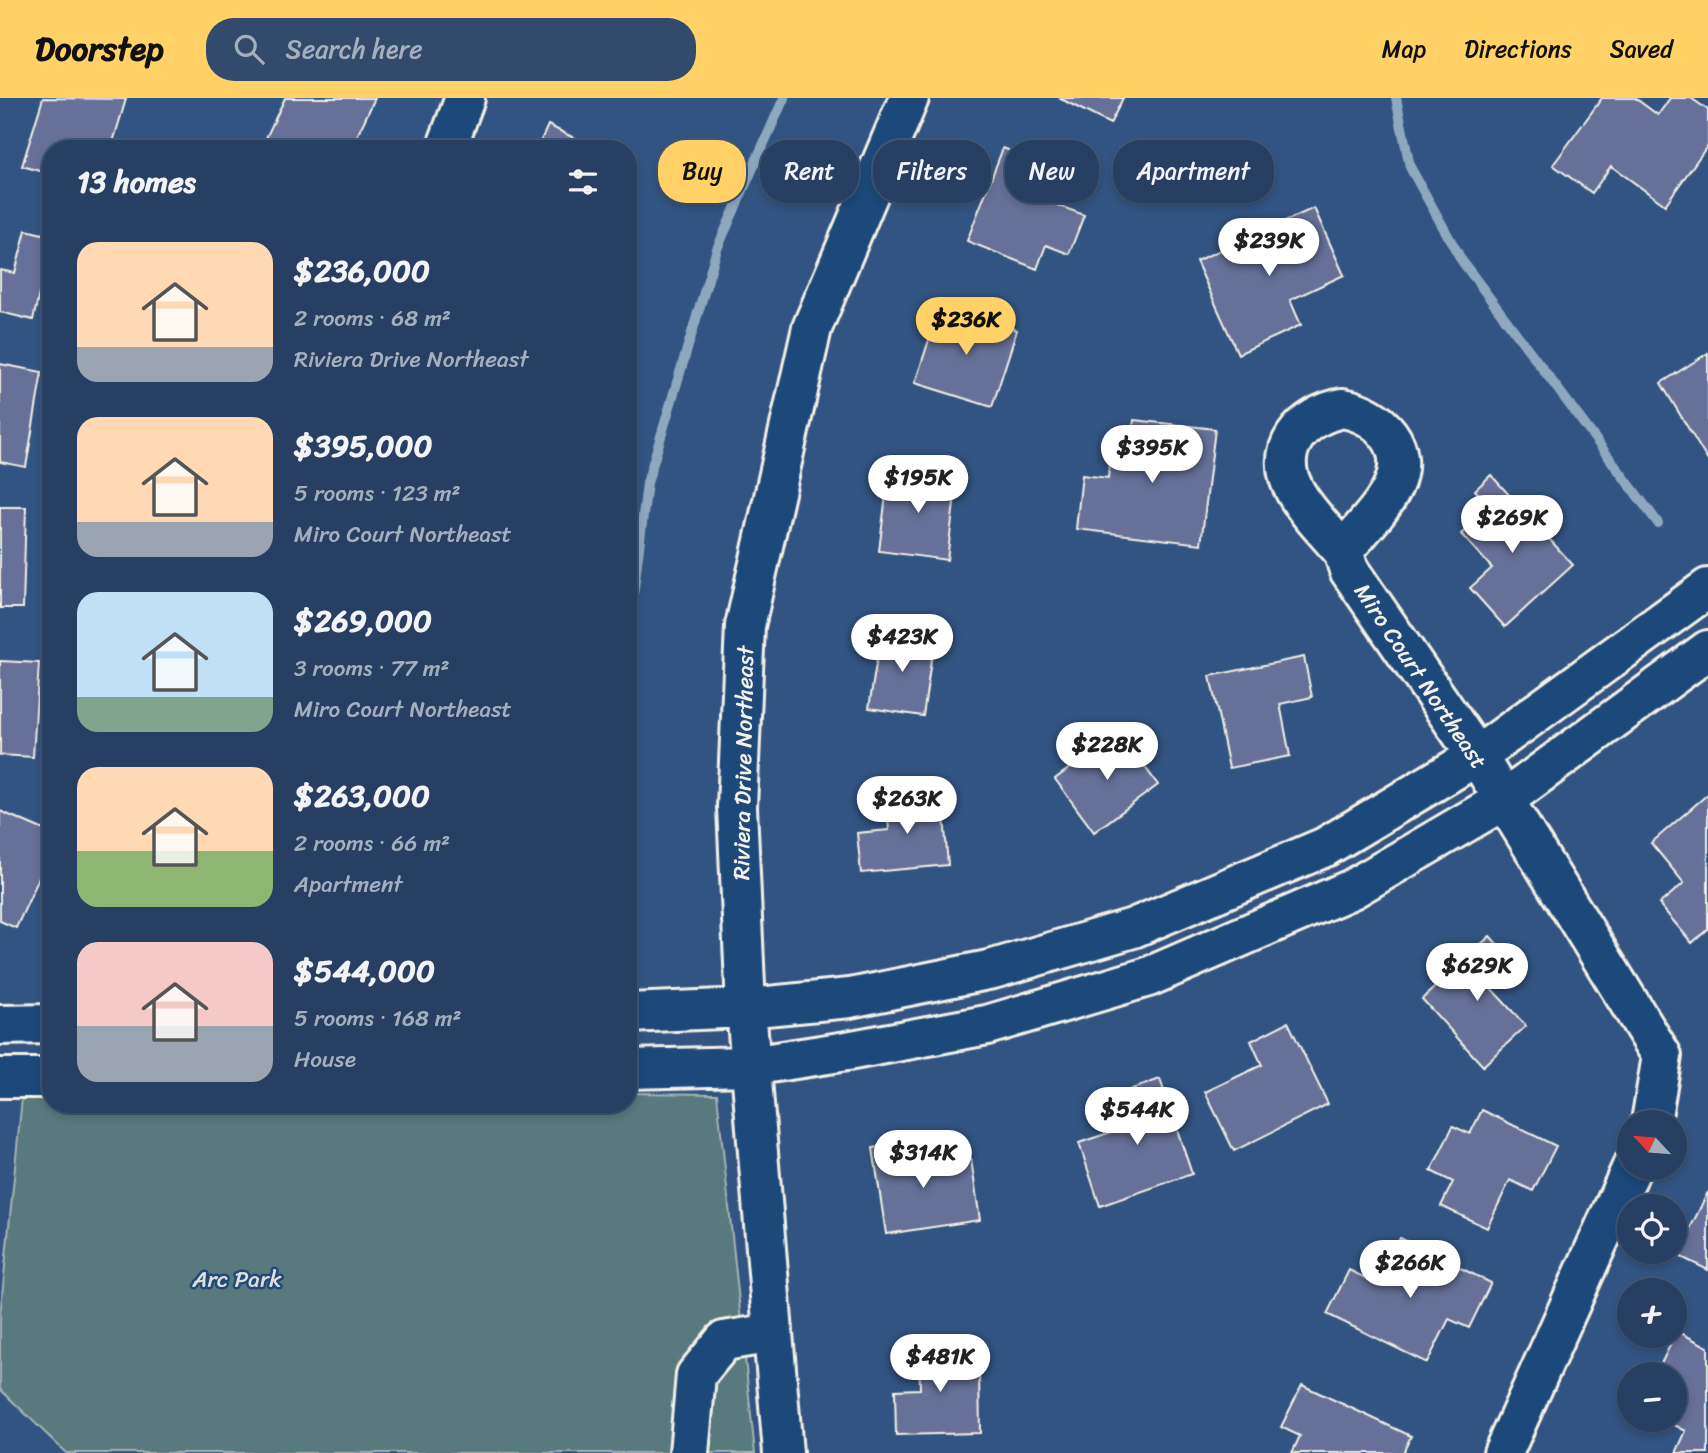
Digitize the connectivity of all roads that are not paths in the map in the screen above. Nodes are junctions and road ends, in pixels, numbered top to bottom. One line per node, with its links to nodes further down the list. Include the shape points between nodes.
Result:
1 (465, 98): 3 (street)
2 (909, 98): 9 (street, Riviera Drive Northeast, via 812,328 745,626 737,807)
3 (449, 140)
4 (1343, 551): 7 (street, Miro Court Northeast, via 1349,570)
5 (1708, 588): 7 (street)
6 (1708, 650): 8 (street)
7 (1477, 756): 8 (street, Miro Court Northeast); 9 (street, via 1325,847 1133,928 993,969 902,988)
8 (1504, 800): 13 (street, via 1353,889 1148,977 987,1025); 17 (street, Miro Court Northeast, via 1662,1056)
9 (746, 1008): 10 (street); 13 (street, Riviera Drive Northeast)
10 (637, 1013)
11 (42, 1024): 12 (street)
12 (0, 1025)
13 (750, 1066): 14 (street); 19 (street, Riviera Drive Northeast)
14 (637, 1069)
15 (0, 1078): 16 (street)
16 (42, 1078)
17 (1653, 1110)
18 (1626, 1180): 20 (street)
19 (773, 1332): 21 (street, via 724,1341 696,1376); 22 (street, Riviera Drive Northeast)
20 (1509, 1451)
21 (689, 1453)
22 (783, 1453)

